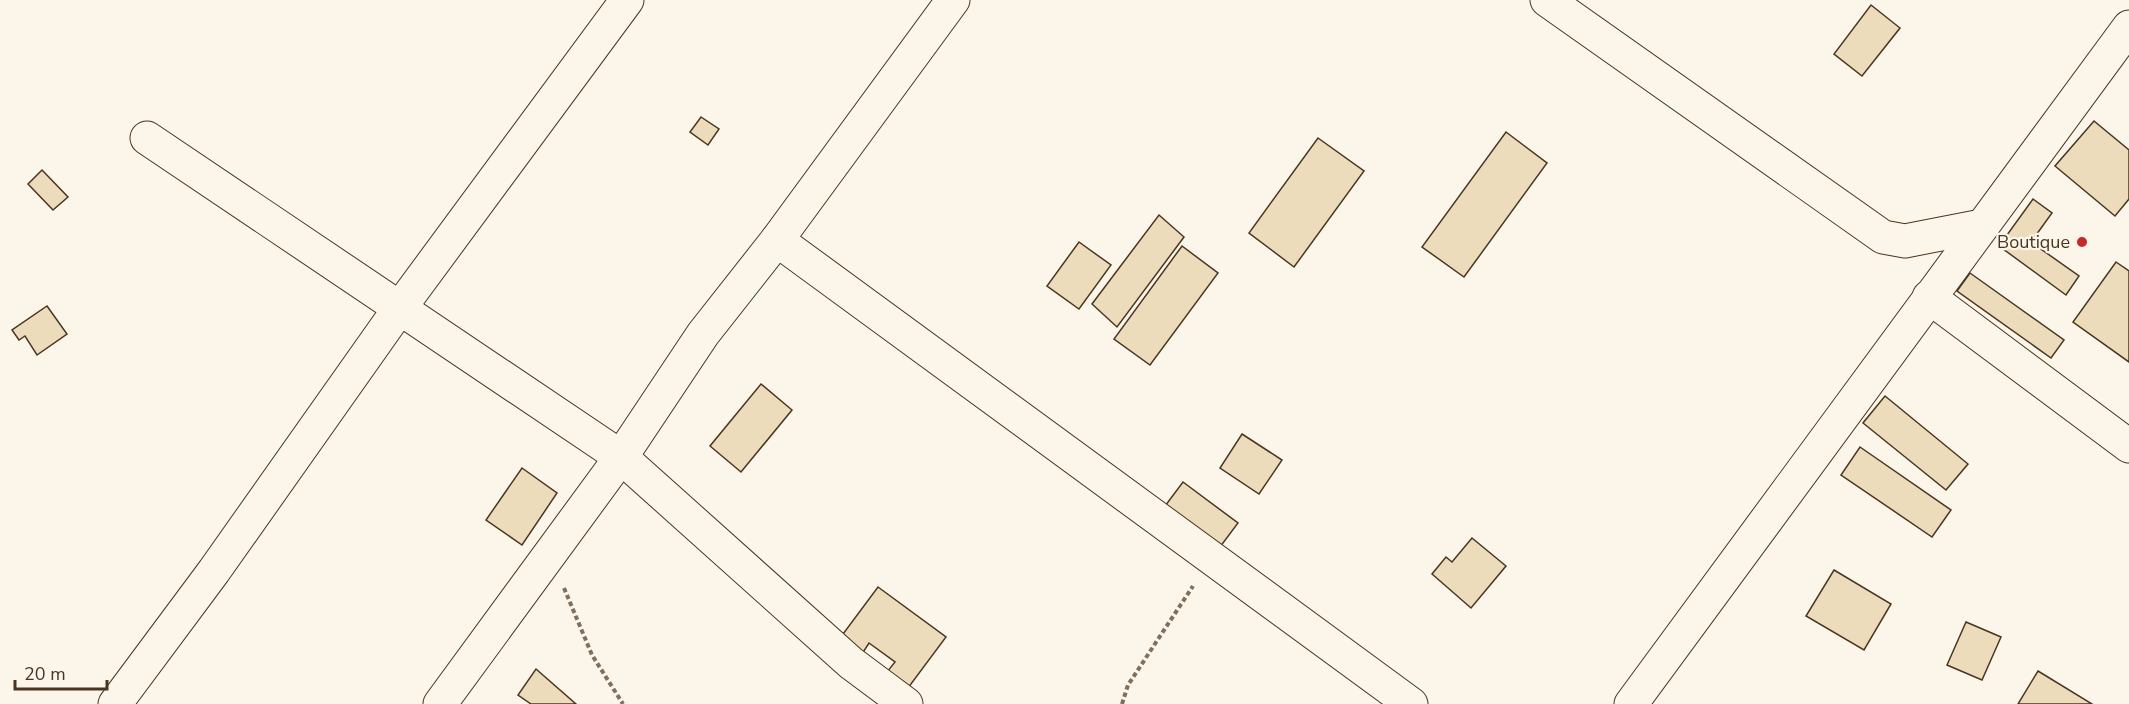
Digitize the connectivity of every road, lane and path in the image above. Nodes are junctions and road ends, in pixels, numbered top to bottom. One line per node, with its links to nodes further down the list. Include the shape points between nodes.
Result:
1 (627, 0): 9 (street)
2 (953, 0): 7 (street)
3 (1547, 0): 6 (street, via 1883,237 1905,241)
4 (2123, 48): 6 (street)
5 (147, 138): 9 (street)
6 (1982, 226): 8 (street)
7 (777, 240): 11 (street, via 703,334); 19 (street)
8 (1929, 297): 10 (street); 20 (street)
9 (399, 309): 11 (street); 14 (street)
10 (2129, 446)
11 (621, 457): 12 (street); 17 (street, via 851,663)
12 (550, 555): 15 (street); 16 (path, via 592,655)
13 (1189, 577): 18 (path, via 1194,588 1128,685)
14 (115, 704)
15 (440, 704)
16 (623, 704)
17 (906, 704)
18 (1122, 704)
19 (1411, 704)
20 (1631, 704)

